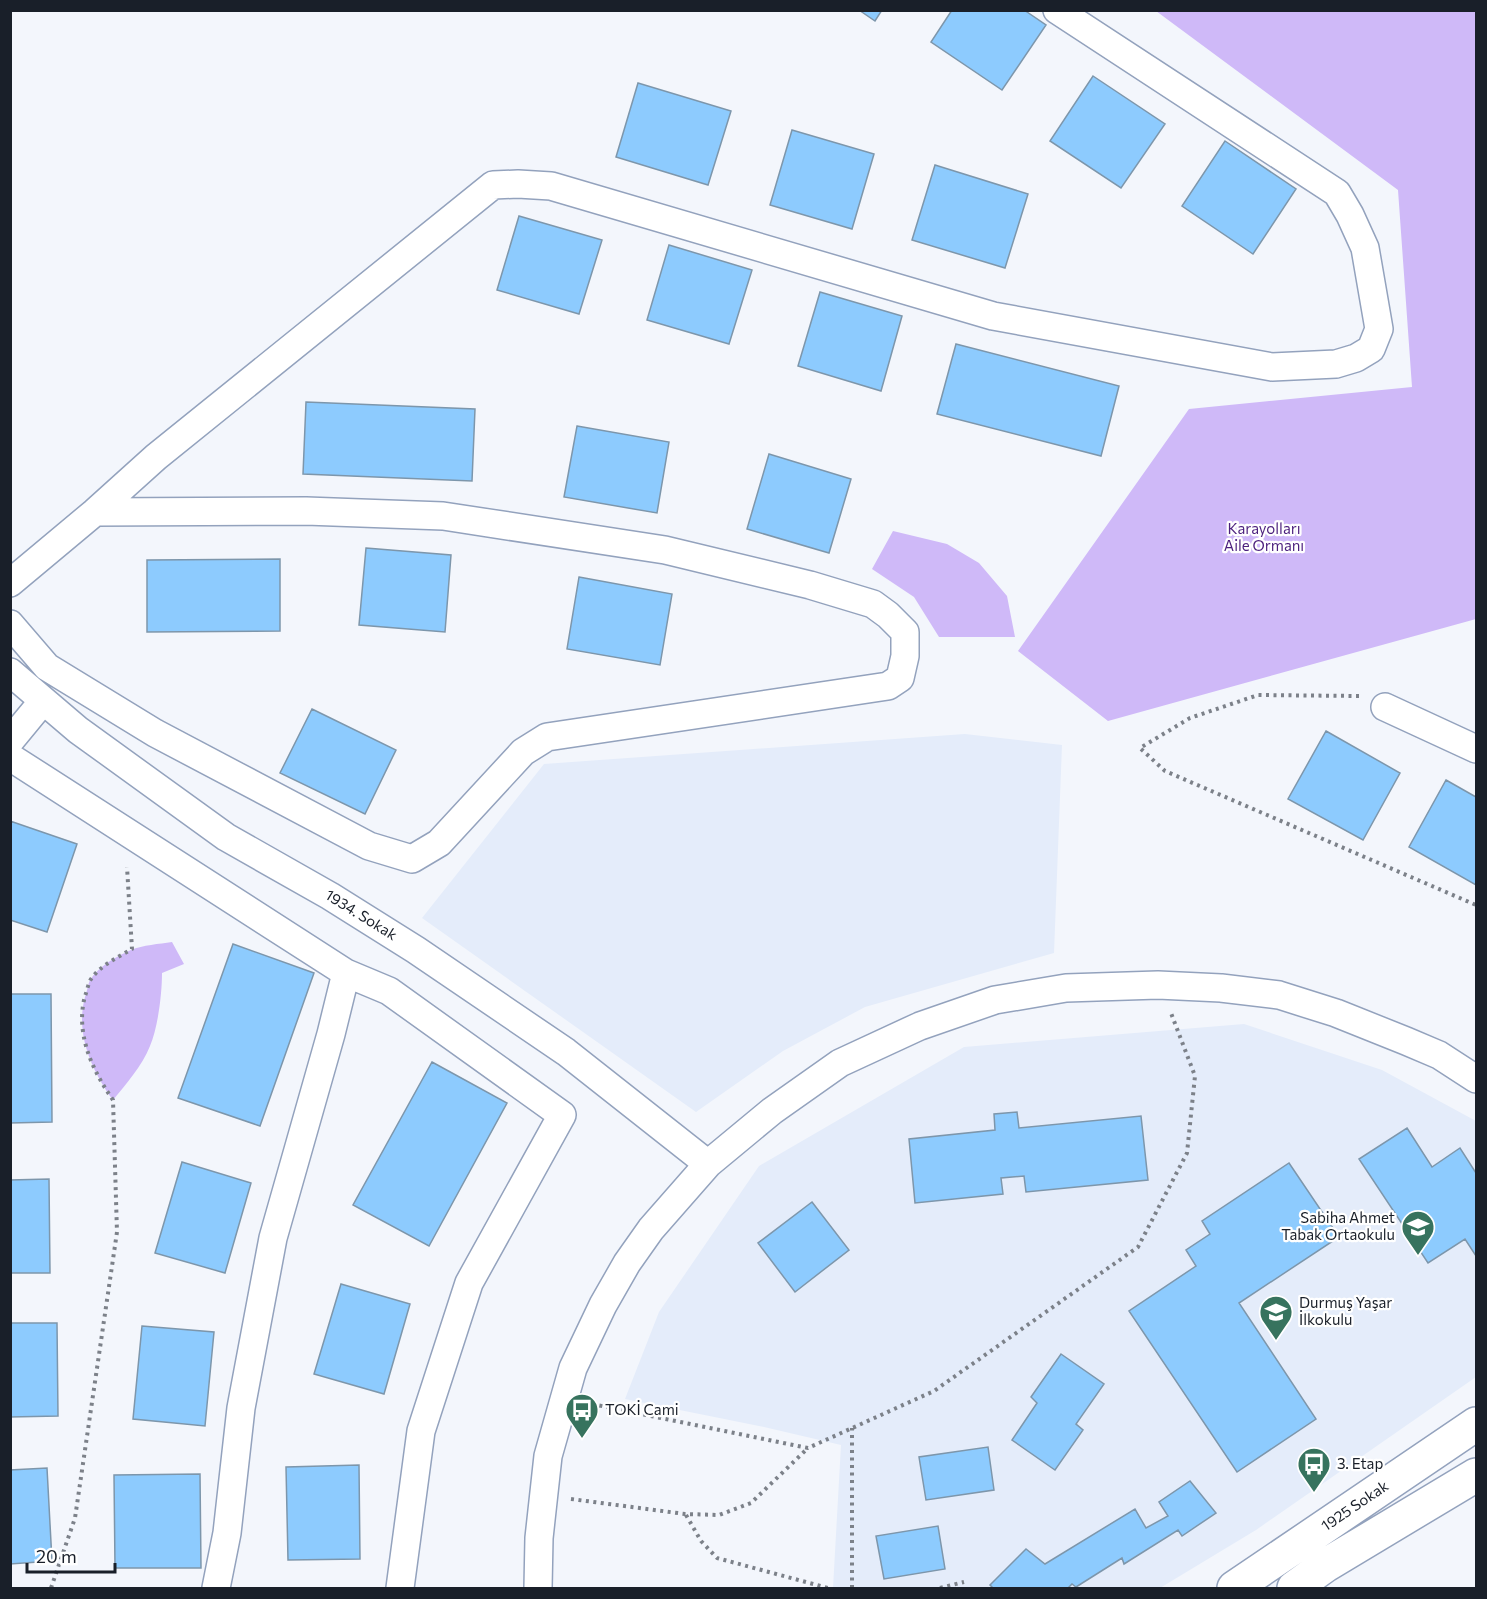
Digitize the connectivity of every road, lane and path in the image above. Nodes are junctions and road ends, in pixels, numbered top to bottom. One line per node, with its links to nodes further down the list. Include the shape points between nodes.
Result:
1 (1058, 10): 2 (street, via 1337,193 1365,248 1379,329 1371,349 1336,364 1272,367 1005,318 551,186 493,185 156,457)
2 (95, 512): 3 (street); 4 (street, via 306,511 443,516 665,549 873,604 905,632 903,668 900,678 888,686 547,737 524,752 440,843 412,859 369,846 155,733 47,667)
3 (10, 584)
4 (10, 624)
5 (10, 672): 6 (street, 1934. Sokak)
6 (43, 701): 8 (street); 16 (street, 1934. Sokak, via 226,837 416,950 566,1052)
7 (1385, 706): 9 (street); 12 (path, via 1362,696 1258,695 1190,718 1140,748 1165,771)
8 (10, 741)
9 (1476, 749)
10 (10, 757): 11 (street)
11 (124, 830): 13 (street); 25 (path, via 132,949 104,965 90,980 81,1023 88,1055 113,1100 117,1232 75,1518)
12 (1476, 905)
13 (346, 973): 26 (street, via 273,1238 241,1408 227,1533); 27 (street, via 389,992 562,1115 469,1283 421,1431)
14 (1175, 1022): 19 (path, via 1195,1076 1187,1153 1138,1247 934,1391)
15 (1476, 1079): 16 (street, via 1439,1055 1280,995 1158,985 1066,988 995,1000 920,1026 840,1063)
16 (708, 1164): 17 (street, via 627,1263 573,1368)
17 (564, 1399): 20 (path); 22 (street, via 548,1456)
18 (1476, 1424): 32 (main road, 1925 Sokak)
19 (852, 1428): 20 (path); 30 (path)
20 (808, 1448): 23 (path, via 752,1503 719,1515)
21 (1476, 1475): 33 (main road)
22 (544, 1495): 23 (path); 28 (street, via 538,1538)
23 (685, 1514): 29 (path, via 717,1558)
24 (964, 1582): 31 (path)
25 (51, 1588)
26 (216, 1588)
27 (400, 1588)
28 (538, 1588)
29 (828, 1588)
30 (852, 1588)
31 (940, 1588)
32 (1234, 1588)
33 (1294, 1588)

